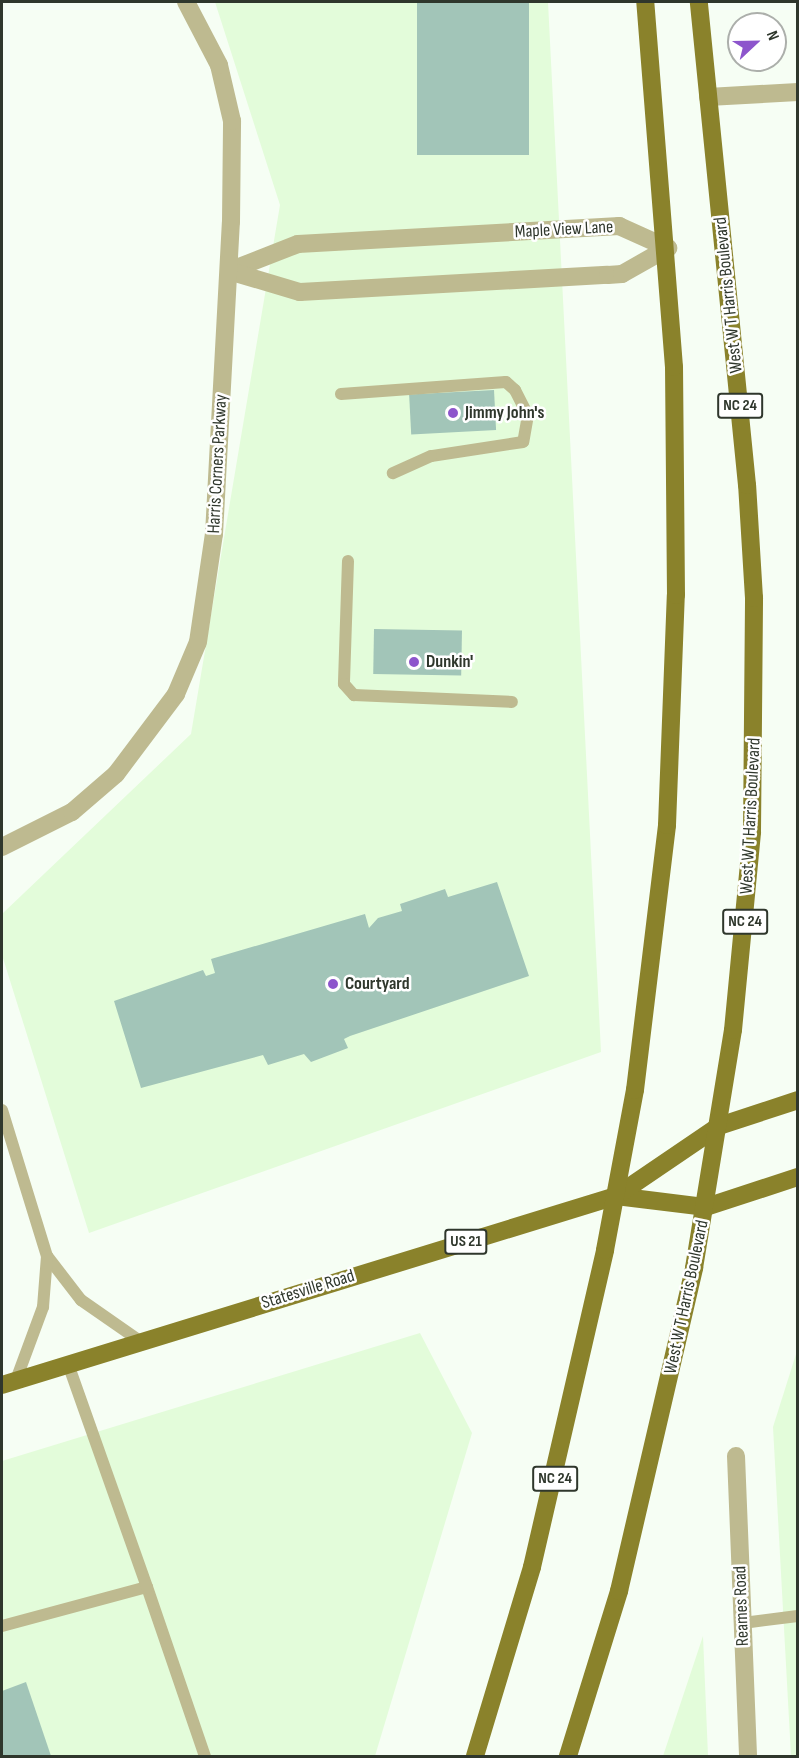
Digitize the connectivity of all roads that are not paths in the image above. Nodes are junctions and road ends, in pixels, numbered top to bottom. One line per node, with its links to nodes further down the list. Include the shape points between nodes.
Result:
1 (186, 2): 7 (street, Harris Corners Parkway, via 219,65 231,121)
2 (645, 2): 6 (main road, NC 24)
3 (699, 2): 5 (main road, West W T Harris Boulevard / NC 24)
4 (798, 92): 5 (street)
5 (708, 97): 15 (main road, West W T Harris Boulevard / NC 24, via 747,485 755,716 743,942)
6 (668, 248): 7 (street, via 622,274 300,292); 7 (street, Maple View Lane, via 619,226 298,244); 17 (main road, NC 24, via 677,484 670,757 652,964)
7 (229, 272): 12 (street, Harris Corners Parkway, via 214,534 198,642 176,694 116,774 72,812)
8 (341, 394): 9 (lane, via 506,382 515,390 528,415 523,442 431,456)
9 (393, 473)
10 (348, 561): 11 (lane, via 344,684 354,695)
11 (512, 702)
12 (2, 847)
13 (798, 1100): 15 (main road, Statesville Road / US 21)
14 (2, 1110): 19 (lane)
15 (719, 1126): 17 (main road, Statesville Road / US 21); 18 (main road, West W T Harris Boulevard / NC 24)
16 (798, 1177): 18 (main road, Statesville Road / US 21)
17 (616, 1196): 18 (main road, Statesville Road / US 21); 20 (main road, Statesville Road / US 21); 28 (main road, NC 24, via 561,1455)
18 (706, 1207): 32 (main road, West W T Harris Boulevard / NC 24, via 643,1499)
19 (47, 1256): 20 (lane, via 81,1300); 22 (lane, via 43,1307)
20 (140, 1341): 21 (main road, Statesville Road / US 21)
21 (68, 1364): 22 (main road, Statesville Road / US 21); 24 (lane)
22 (9, 1382)
23 (736, 1456): 26 (street, Reames Road)
24 (147, 1587): 27 (lane); 29 (lane)
25 (798, 1616): 26 (lane)
26 (743, 1623): 33 (street, Reames Road)
27 (2, 1626)
28 (502, 1675): 30 (main road, NC 24); 31 (main road)
29 (205, 1756)
30 (475, 1756)
31 (486, 1756)
32 (568, 1756)
33 (748, 1756)

